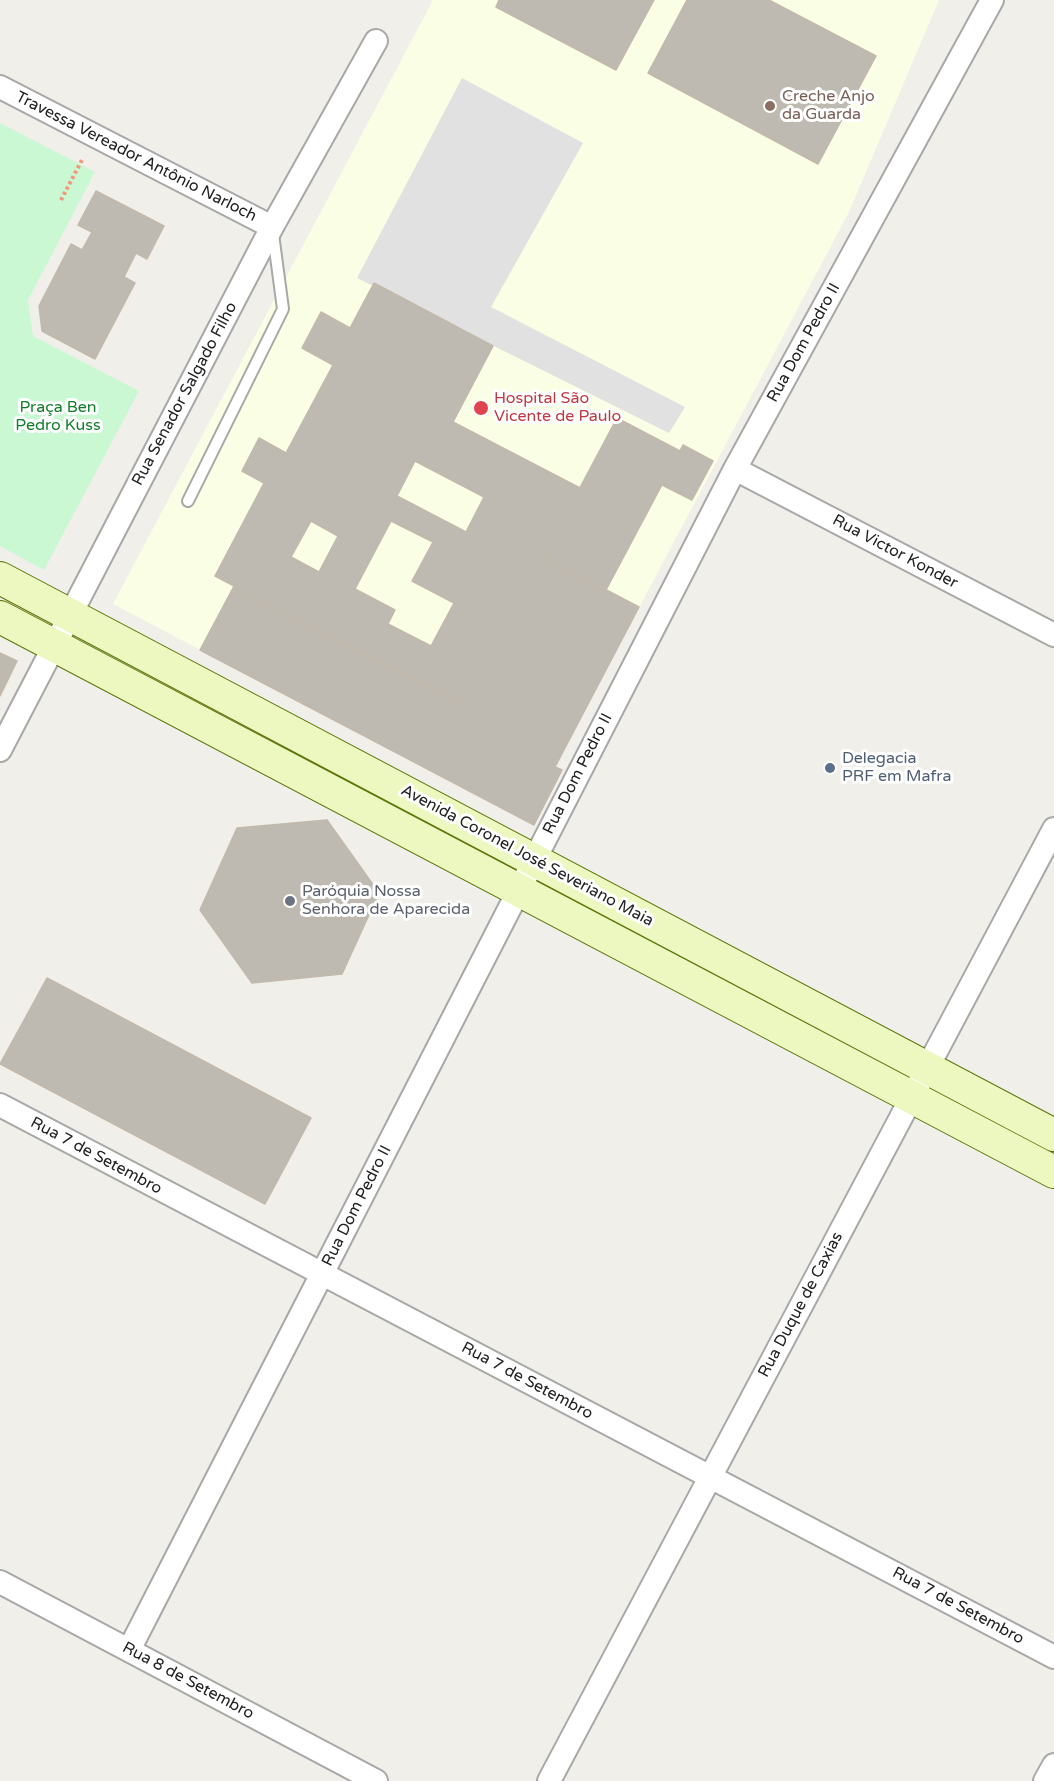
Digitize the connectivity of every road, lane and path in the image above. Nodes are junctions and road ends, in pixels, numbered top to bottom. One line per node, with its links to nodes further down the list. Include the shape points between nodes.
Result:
1 (992, 0): 7 (street, Rua Dom Pedro II)
2 (376, 41): 6 (street, Rua Senador Salgado Filho)
3 (0, 87): 6 (street, Travessa Vereador Antônio Narloch)
4 (84, 157): 5 (path)
5 (61, 200)
6 (272, 227): 8 (lane, via 284,309); 10 (street, Rua Senador Salgado Filho)
7 (735, 469): 12 (street, Rua Victor Konder); 16 (street, Rua Dom Pedro II)
8 (188, 501)
9 (0, 578): 10 (main road, Avenida Coronel José Severiano Maia)
10 (70, 615): 13 (street, Rua Senador Salgado Filho); 16 (main road, Avenida Coronel José Severiano Maia)
11 (0, 617): 13 (main road, Avenida Coronel José Severiano Maia)
12 (1054, 635)
13 (54, 645): 14 (street, Rua Senador Salgado Filho); 17 (main road, Avenida Coronel José Severiano Maia)
14 (0, 750)
15 (1054, 829): 18 (street, Rua Duque de Caxias)
16 (534, 860): 17 (street, Rua Dom Pedro II); 18 (main road, Avenida Coronel José Severiano Maia)
17 (518, 890): 19 (main road, Avenida Coronel José Severiano Maia); 23 (street, Rua Dom Pedro II)
18 (927, 1068): 19 (street, Rua Duque de Caxias); 21 (main road, Avenida Coronel José Severiano Maia)
19 (912, 1097): 22 (main road, Avenida Coronel José Severiano Maia); 24 (street, Rua Duque de Caxias)
20 (0, 1105): 23 (street, Rua 7 de Setembro)
21 (1054, 1135)
22 (1054, 1172)
23 (322, 1274): 24 (street, Rua 7 de Setembro); 26 (street, Rua Dom Pedro II)
24 (710, 1477): 27 (street, Rua 7 de Setembro); 30 (street, Rua Duque de Caxias)
25 (0, 1582): 26 (street, Rua 8 de Setembro)
26 (129, 1650): 29 (street, Rua 8 de Setembro)
27 (1054, 1657)
28 (1054, 1765): 31 (street)
29 (376, 1781)
30 (549, 1781)
31 (1046, 1781)

